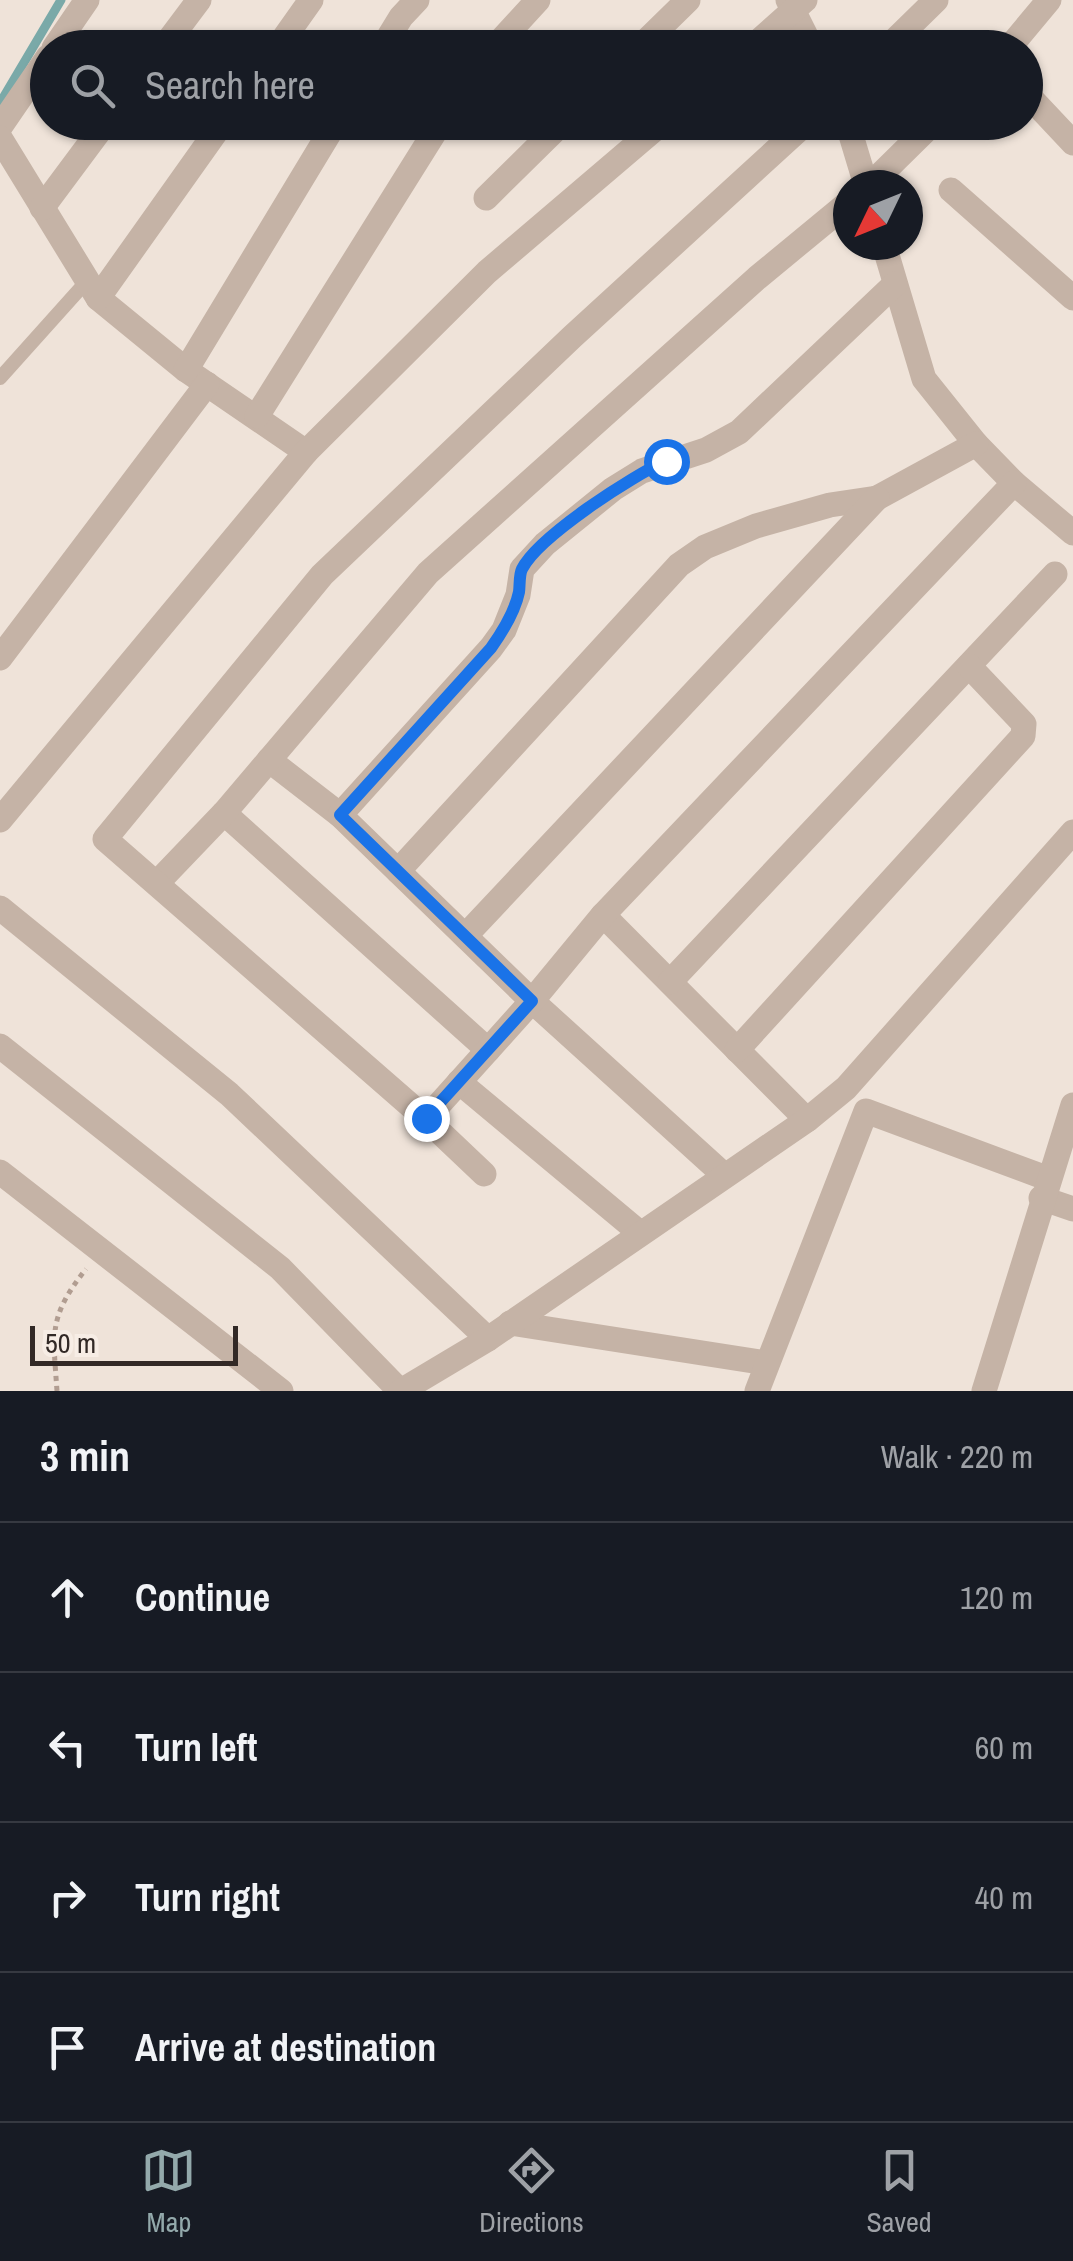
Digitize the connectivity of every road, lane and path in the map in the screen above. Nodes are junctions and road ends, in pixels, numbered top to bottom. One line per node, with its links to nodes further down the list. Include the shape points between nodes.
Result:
1 (87, 0): 10 (street)
2 (199, 0): 11 (street)
3 (311, 0): 12 (street)
4 (417, 0): 13 (street)
5 (538, 0): 14 (street)
6 (688, 0): 15 (street)
7 (936, 0): 18 (street)
8 (1049, 0): 19 (street)
9 (796, 4): 16 (street); 17 (street)
10 (66, 30)
11 (176, 30)
12 (290, 30)
13 (392, 30)
14 (510, 30)
15 (657, 30)
16 (769, 30)
17 (805, 30)
18 (905, 30)
19 (1024, 30)
20 (30, 84): 22 (street)
21 (1043, 111): 33 (street)
22 (0, 127)
23 (0, 138): 38 (street)
24 (93, 140): 38 (street)
25 (210, 140): 42 (street)
26 (326, 140): 44 (street)
27 (430, 140): 46 (street)
28 (545, 140): 37 (street)
29 (642, 140): 48 (street, via 488,272)
30 (787, 140): 61 (street, via 322,575 105,838)
31 (854, 140): 34 (street)
32 (915, 140): 35 (street)
33 (1073, 143)
34 (863, 170)
35 (884, 170)
36 (950, 190): 43 (street)
37 (486, 198)
38 (42, 208): 42 (street)
39 (833, 215): 55 (street, via 428,573)
40 (889, 260): 41 (street)
41 (896, 284): 47 (street, via 924,379); 57 (street, via 739,432 642,471 545,544 522,569 518,595 491,648)
42 (92, 289): 44 (street); 45 (lane)
43 (1073, 298)
44 (197, 377): 46 (street); 53 (street)
45 (0, 378)
46 (257, 416): 48 (street)
47 (976, 444): 49 (street); 50 (street)
48 (306, 452): 58 (street)
49 (1014, 482): 51 (street); 63 (street)
50 (877, 498): 60 (street, via 756,526 704,547 679,566); 64 (street)
51 (1073, 532)
52 (1055, 574): 54 (street)
53 (0, 658)
54 (969, 666): 65 (street); 69 (street, via 1024,724 1023,736)
55 (269, 760): 56 (street); 57 (street)
56 (224, 813): 61 (street); 68 (street)
57 (340, 815): 60 (street)
58 (0, 820)
59 (1073, 832): 73 (street, via 846,1088)
60 (398, 870): 64 (street)
61 (157, 883): 72 (street)
62 (0, 908): 82 (street, via 229,1094)
63 (603, 915): 65 (street); 66 (street)
64 (466, 935): 66 (street)
65 (670, 982): 69 (street)
66 (532, 1001): 68 (street); 76 (street)
67 (0, 1046): 86 (street, via 280,1268)
68 (488, 1050): 70 (street)
69 (737, 1050): 73 (street)
70 (459, 1082): 72 (street); 79 (street)
71 (1073, 1104): 77 (street)
72 (426, 1118): 75 (street)
73 (807, 1120): 76 (street)
74 (0, 1172): 80 (street)
75 (484, 1174)
76 (724, 1175): 79 (street)
77 (1046, 1188): 78 (street); 83 (street, via 866,1111); 88 (street)
78 (1073, 1209)
79 (640, 1233): 81 (street)
80 (100, 1250): 84 (path, via 65,1295 52,1329); 85 (street)
81 (510, 1324): 82 (street); 83 (street)
82 (488, 1339): 86 (street)
83 (768, 1363): 87 (street)
84 (57, 1391)
85 (281, 1391)
86 (401, 1391)
87 (757, 1391)
88 (984, 1391)

